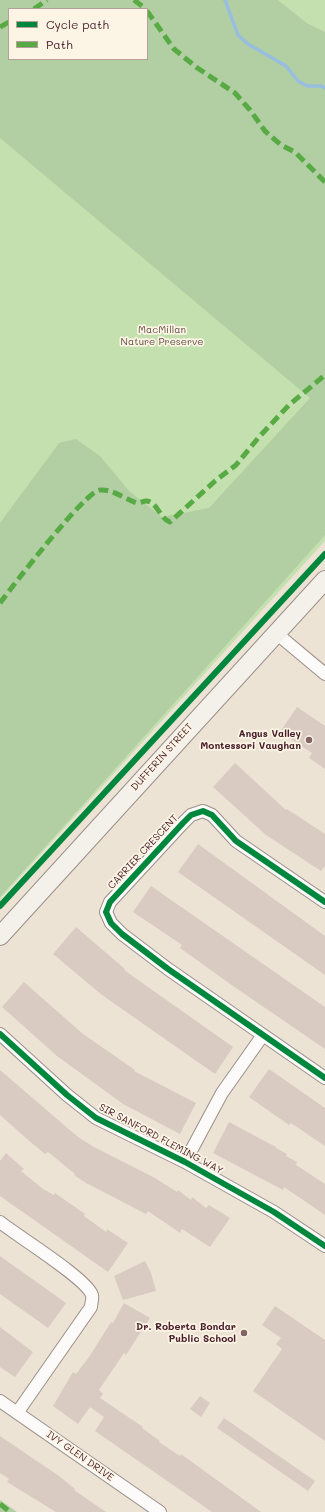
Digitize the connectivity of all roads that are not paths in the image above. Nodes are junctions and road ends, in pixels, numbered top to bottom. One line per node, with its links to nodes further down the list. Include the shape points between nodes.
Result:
1 (325, 580): 2 (main road, DUFFERIN STREET)
2 (276, 633): 3 (street); 5 (main road, DUFFERIN STREET)
3 (325, 674)
4 (325, 902): 7 (street, CARRIER CRESCENT, via 236,841 212,815 203,811 191,815 110,902 106,912 111,923 122,934)
5 (0, 936)
6 (0, 1034): 9 (street, SIR SANFORD FLEMING WAY, via 66,1095 96,1118)
7 (263, 1035): 8 (street, CARRIER CRESCENT); 9 (street, via 222,1093)
8 (325, 1078)
9 (186, 1162): 11 (street, SIR SANFORD FLEMING WAY, via 274,1212)
10 (0, 1222): 13 (street, via 68,1272 92,1295 91,1307)
11 (325, 1246)
12 (0, 1401): 13 (street, IVY GLEN DRIVE)
13 (17, 1413): 14 (street, IVY GLEN DRIVE)
14 (160, 1512)

